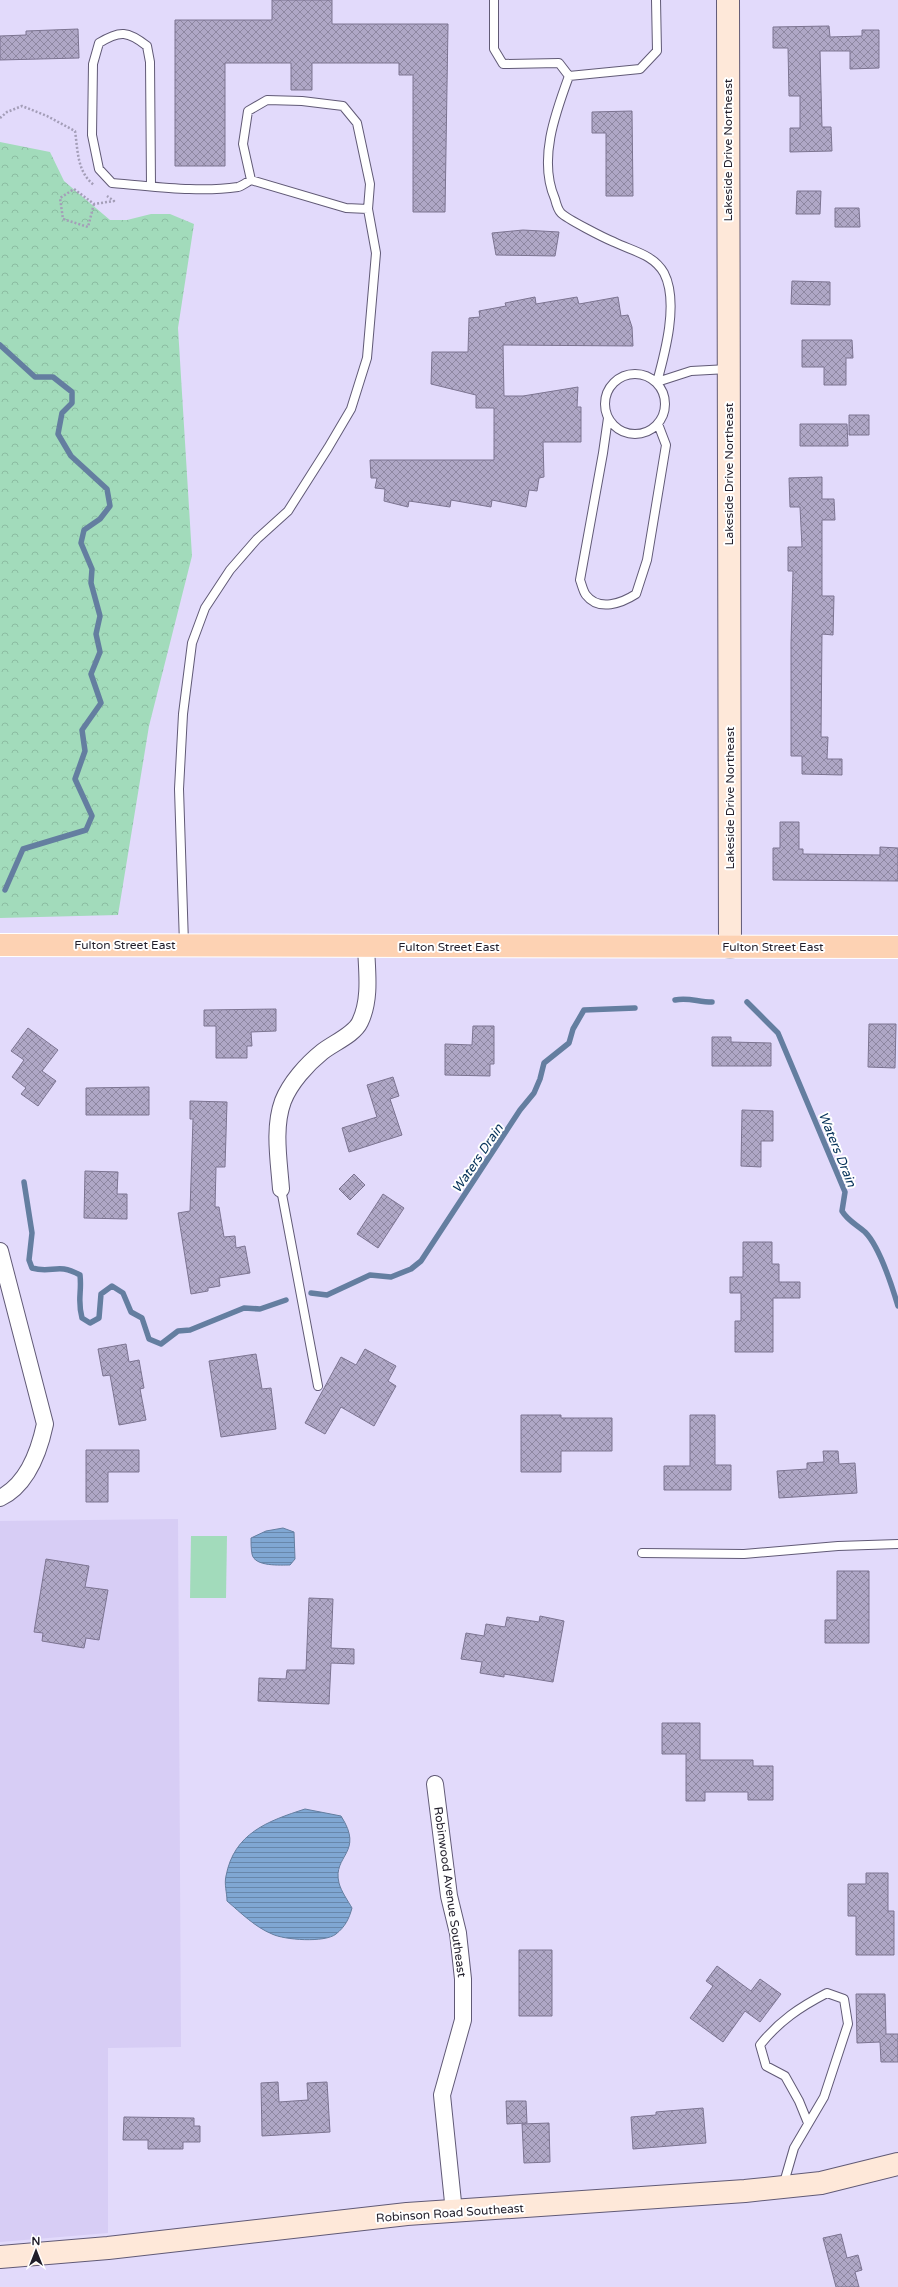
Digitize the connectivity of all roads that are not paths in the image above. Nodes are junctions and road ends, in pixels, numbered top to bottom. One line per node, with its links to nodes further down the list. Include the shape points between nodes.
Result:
1 (494, 0): 4 (lane, via 494,49 503,64 559,63)
2 (656, 0): 4 (lane, via 657,51 640,69)
3 (728, 0): 8 (street, Lakeside Drive Northeast)
4 (570, 76): 9 (lane, via 560,99 548,144 550,188 560,212 612,242 652,258 664,274 671,298 667,350)
5 (251, 180): 6 (lane, via 240,187); 7 (lane, via 346,208); 7 (lane, via 243,144 248,111 267,100 343,106 357,124 370,184)
6 (150, 186): 6 (lane, via 112,183 99,169 92,136 93,64 99,43 113,35 126,33 147,46 150,62)
7 (368, 209): 13 (lane, via 376,253 367,358 351,409 288,511 257,539 230,570 205,608 192,643 183,714 179,789)
8 (729, 369): 9 (lane, via 691,371); 16 (street, Lakeside Drive Northeast)
9 (657, 382): 10 (lane, via 649,377 630,374 613,382 605,399); 11 (lane, via 665,399 664,412)
10 (608, 418): 11 (lane, via 613,426 631,434 650,430); 11 (lane, via 580,580 587,596 600,604 622,603 636,594 647,560 666,445)
11 (658, 424)
12 (0, 945): 13 (main road, Fulton Street East)
13 (184, 945): 15 (main road, Fulton Street East)
14 (898, 946): 16 (main road, Fulton Street East)
15 (366, 947): 16 (main road, Fulton Street East); 17 (street, via 367,989 360,1024 322,1052 300,1074 283,1101 278,1126)
16 (730, 947)
17 (281, 1189): 19 (lane)
18 (0, 1251): 20 (street, via 45,1424 40,1448 26,1474 10,1493)
19 (318, 1386)
20 (0, 1498)
21 (898, 1544): 22 (lane, via 744,1554)
22 (642, 1553)
23 (435, 1784): 27 (street, Robinwood Avenue Southeast, via 449,1896 458,1933 463,1979 463,2020 442,2095)
24 (808, 2123): 24 (lane, via 824,2097 848,2024 844,1999 827,1993 795,2010 774,2028 760,2045 766,2066 785,2076); 26 (lane, via 794,2148)
25 (898, 2164): 26 (street, Robinson Road Southeast, via 821,2183)
26 (783, 2187): 27 (street, Robinson Road Southeast)
27 (454, 2212): 28 (street, Robinson Road Southeast, via 407,2214)
28 (0, 2258)

